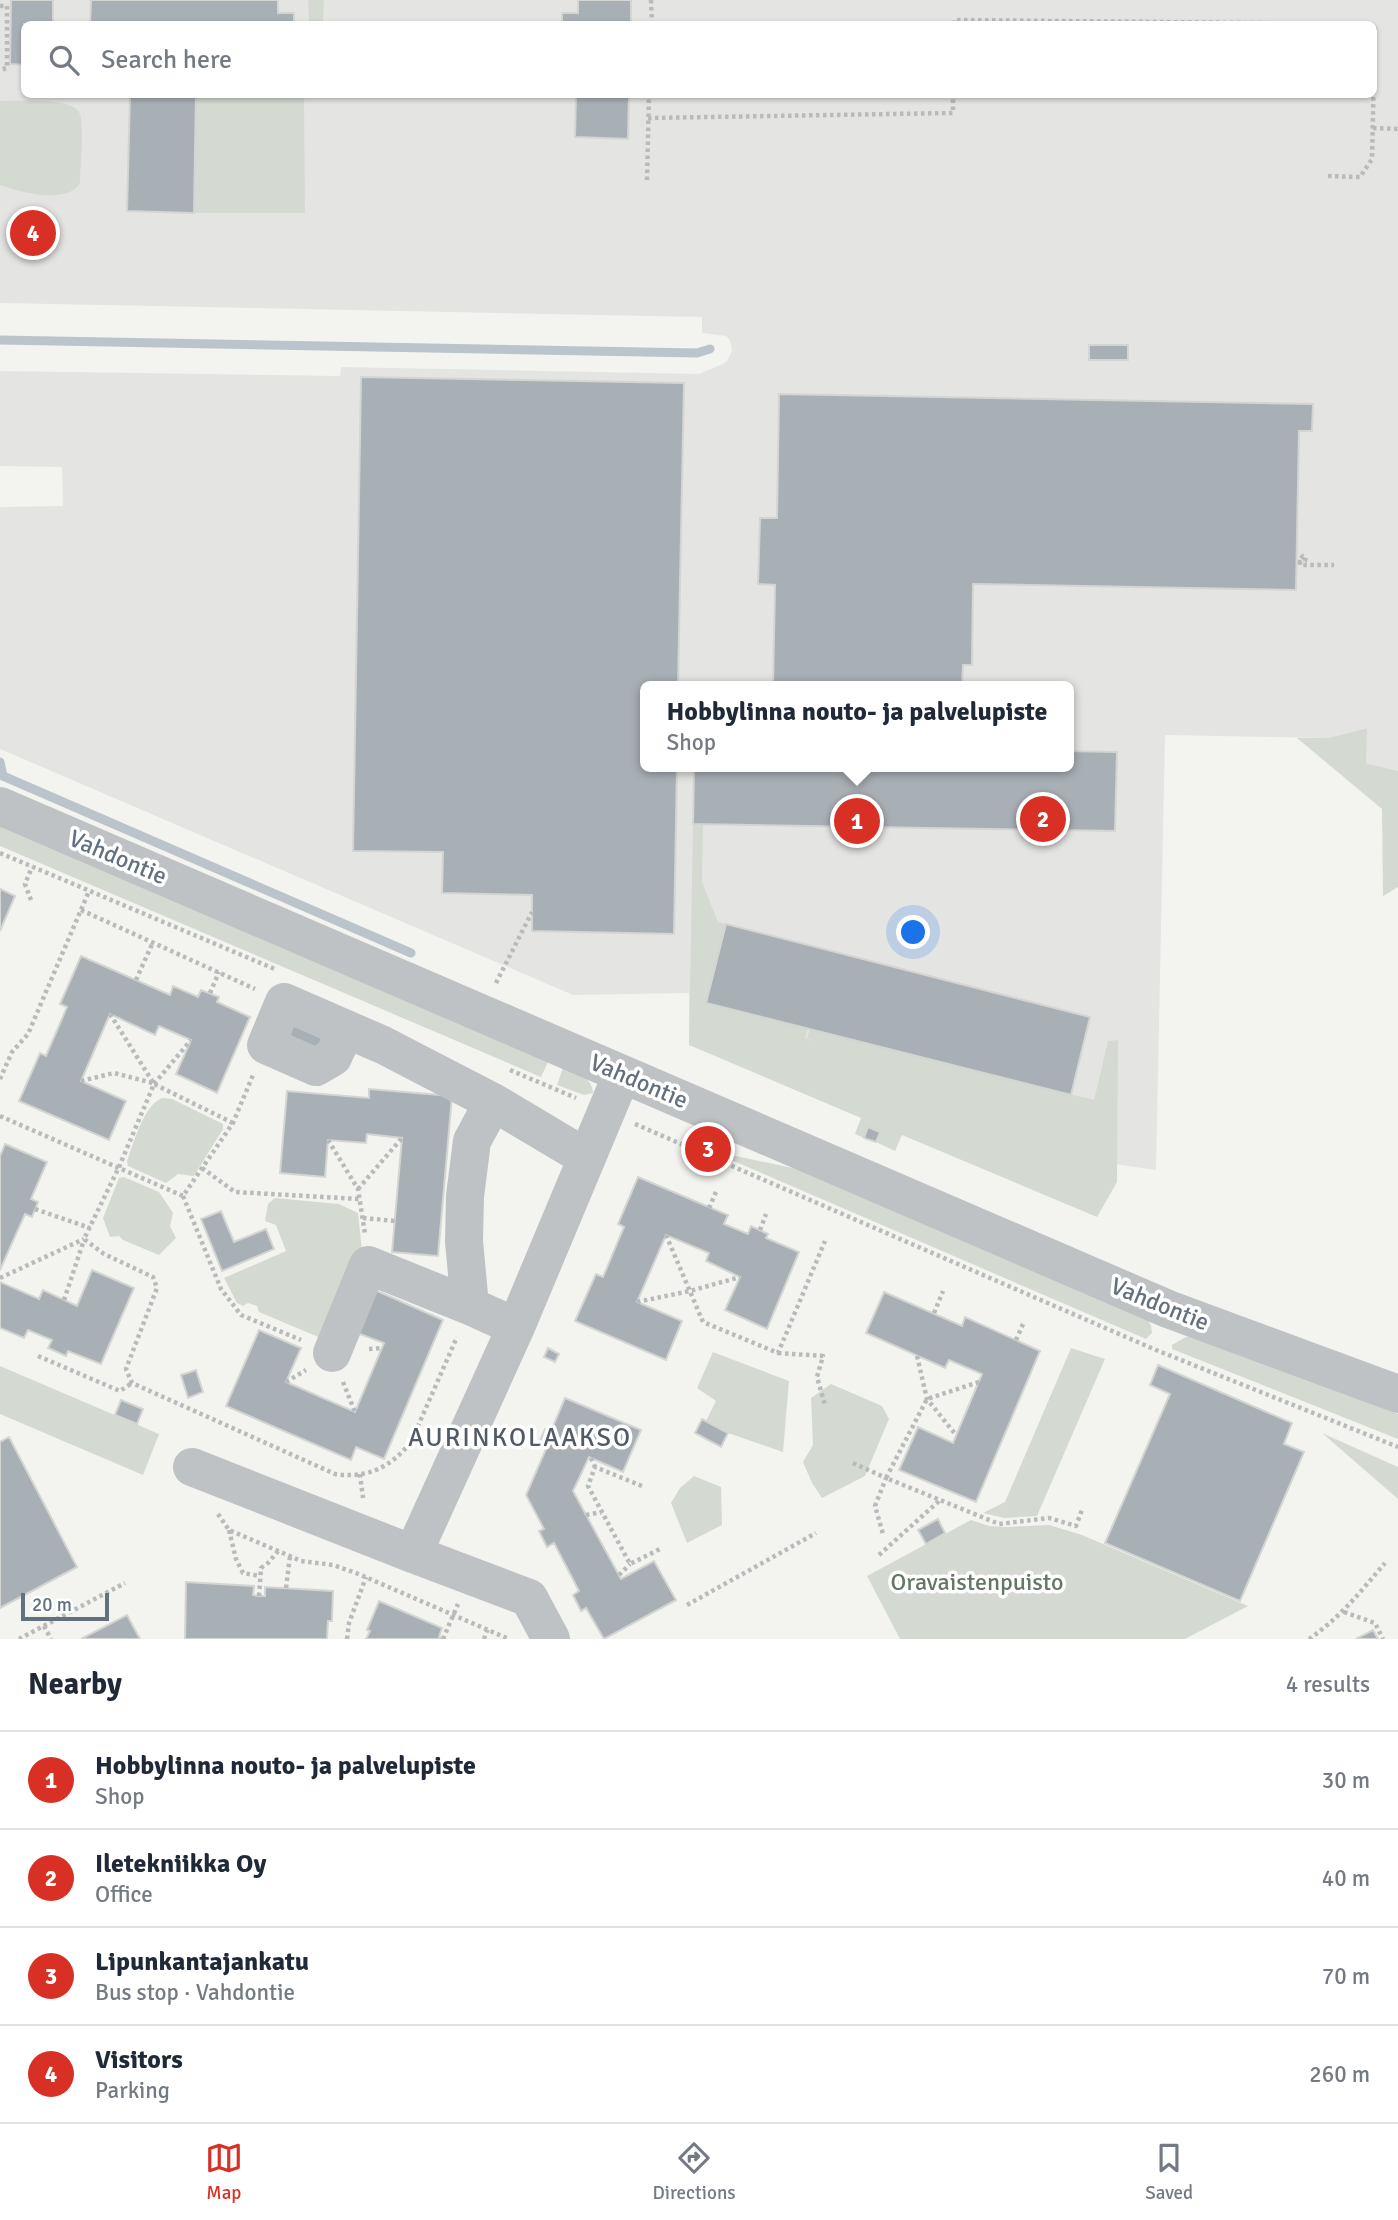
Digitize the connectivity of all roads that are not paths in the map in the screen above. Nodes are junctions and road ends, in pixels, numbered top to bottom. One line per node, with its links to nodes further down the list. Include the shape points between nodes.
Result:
1 (0, 806): 3 (street, Vahdontie)
2 (346, 1029): 2 (street, via 282,987 266,1045 316,1066 333,1057); 4 (street)
3 (622, 1074): 5 (street); 9 (street, Vahdontie, via 1168,1310)
4 (498, 1084): 5 (street); 6 (street, via 472,1141 465,1196)
5 (587, 1158): 7 (street)
6 (470, 1306): 7 (street); 8 (street, via 368,1265)
7 (516, 1327): 11 (street)
8 (332, 1353)
9 (1398, 1394)
10 (192, 1467): 11 (street)
11 (413, 1554): 12 (street, via 529,1598)
12 (551, 1639)

